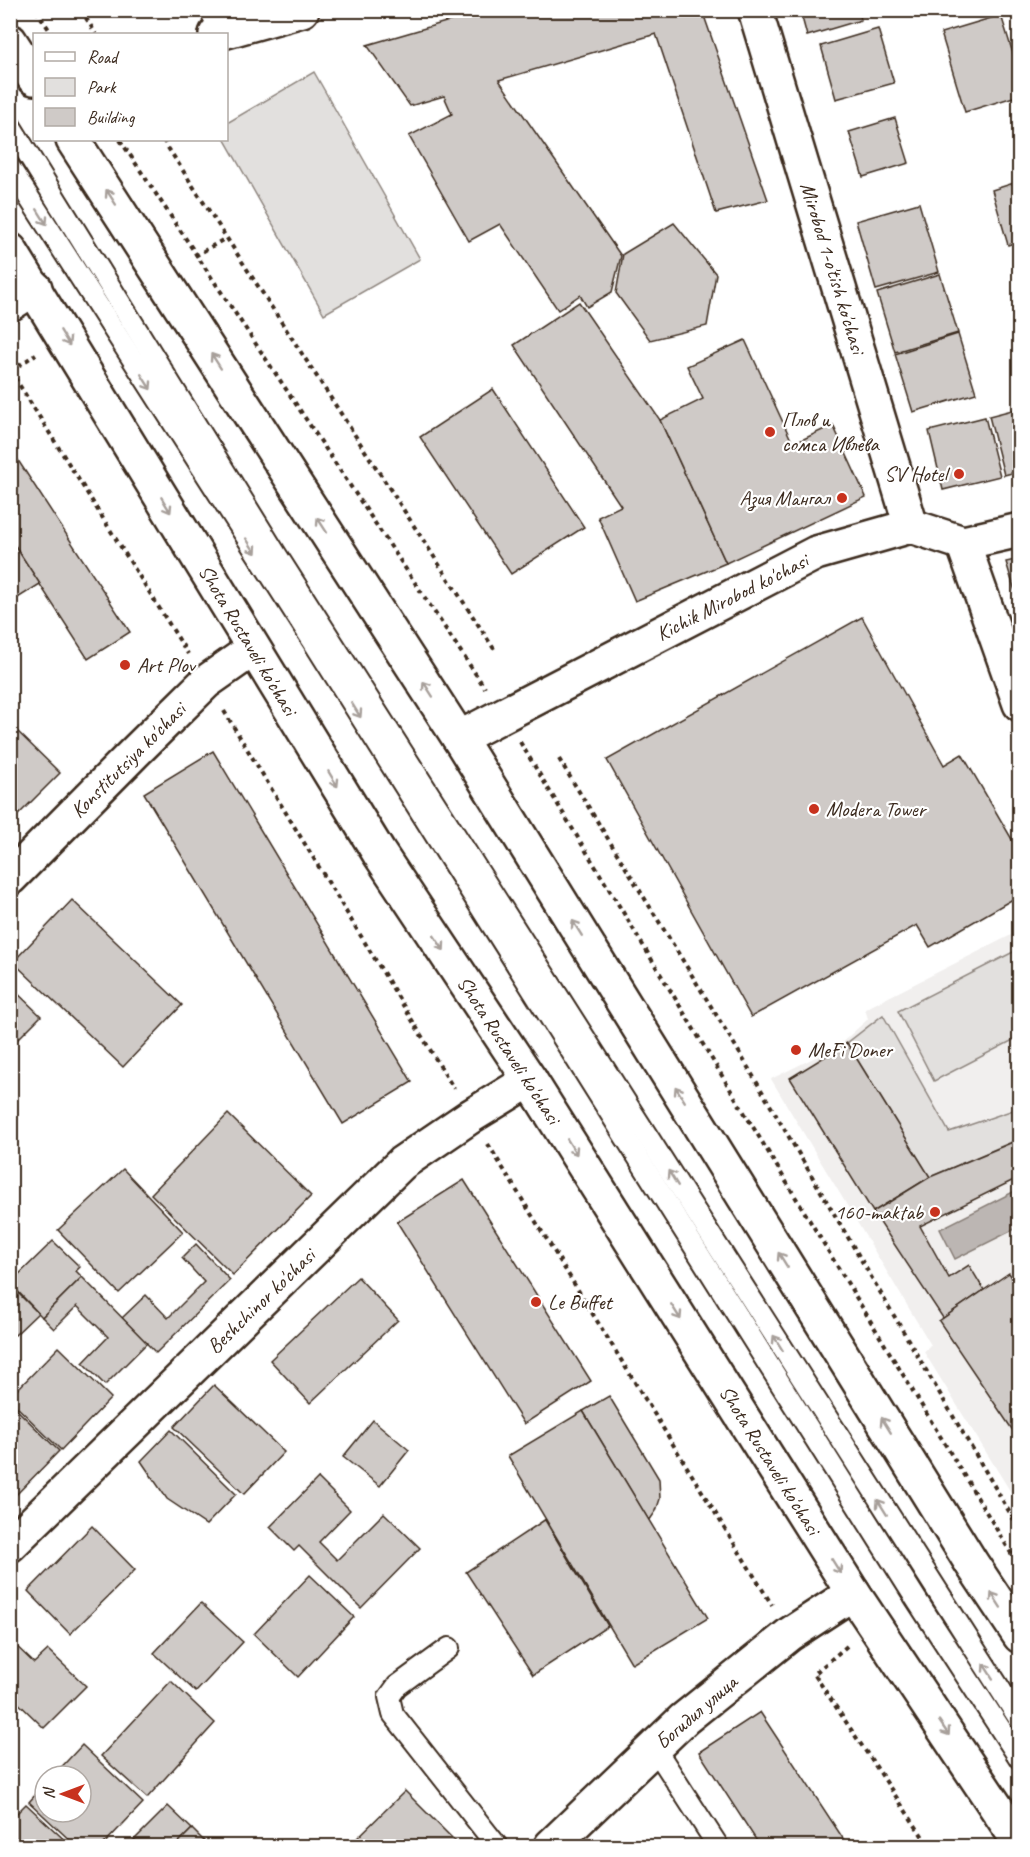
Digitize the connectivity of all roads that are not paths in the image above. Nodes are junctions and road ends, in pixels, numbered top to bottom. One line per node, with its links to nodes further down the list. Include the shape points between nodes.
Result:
1 (302, 10): 3 (main road)
2 (755, 10): 11 (main road, Mirobod 1-o'tish ko'chasi)
3 (216, 26)
4 (10, 41): 5 (main road)
5 (33, 76)
6 (10, 125): 23 (lane, one-way to 6, via 276,555)
7 (75, 141): 16 (main road, one-way to 7)
8 (10, 168): 25 (lane, one-way to 25)
9 (10, 250): 10 (main road, Shota Rustaveli ko'chasi)
10 (23, 296): 14 (main road, Shota Rustaveli ko'chasi, one-way to 14)
11 (910, 526): 13 (main road); 16 (main road, Kichik Mirobod ko'chasi, via 816,553)
12 (1020, 530): 13 (main road)
13 (963, 543): 15 (main road)
14 (253, 649): 17 (main road, Konstitutsiya ko'chasi, via 206,682); 18 (main road, Shota Rustaveli ko'chasi, one-way to 18, via 379,853)
15 (1020, 704)
16 (459, 738): 21 (main road, one-way to 16)
17 (10, 878)
18 (530, 1080): 19 (main road, Beshchinor ko'chasi, via 402,1163); 20 (main road, Shota Rustaveli ko'chasi, one-way to 20)
19 (10, 1545)
20 (854, 1593): 24 (main road, Богидил улица, via 790,1634); 26 (main road, Shota Rustaveli ko'chasi, one-way to 26)
21 (1020, 1636)
22 (449, 1648): 27 (lane, via 397,1686 389,1698 393,1714)
23 (1020, 1720)
24 (654, 1747): 28 (main road, Богидил улица); 29 (lane)
25 (1020, 1759)
26 (1020, 1843)
27 (497, 1846)
28 (551, 1846)
29 (718, 1846)

